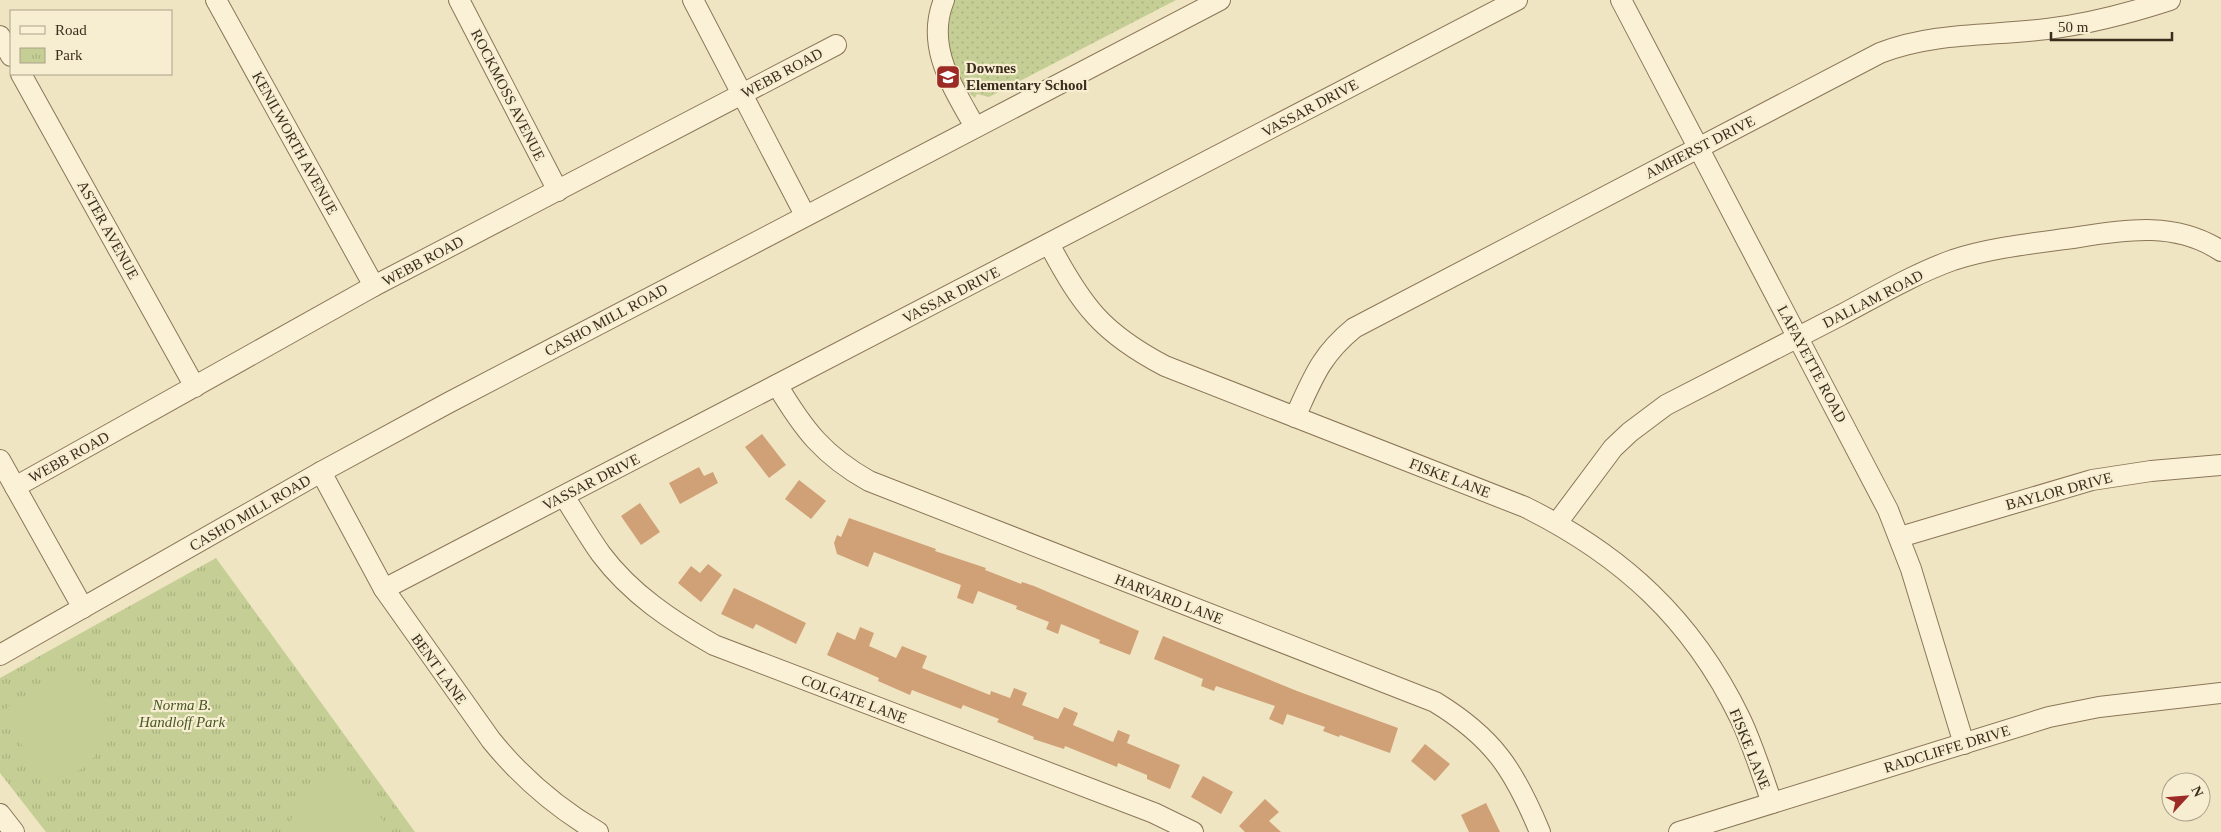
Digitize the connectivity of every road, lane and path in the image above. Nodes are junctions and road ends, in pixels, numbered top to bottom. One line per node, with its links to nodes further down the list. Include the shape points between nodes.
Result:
1 (216, 0): 20 (street, KENILWORTH AVENUE)
2 (459, 0): 16 (street, ROCKMOSS AVENUE)
3 (693, 0): 13 (street)
4 (944, 0): 14 (street, via 938,23 938,49 946,74)
5 (1220, 0): 14 (street, CASHO MILL ROAD)
6 (1517, 0): 18 (street, VASSAR DRIVE)
7 (1621, 0): 15 (street, LAFAYETTE ROAD)
8 (2170, 0): 15 (street, AMHERST DRIVE, via 2069,26 1903,44)
9 (0, 36): 11 (street)
10 (836, 45): 13 (street, WEBB ROAD)
11 (10, 54)
12 (22, 75): 22 (street, ASTER AVENUE)
13 (742, 94): 16 (street, WEBB ROAD); 17 (street)
14 (975, 127): 17 (street, CASHO MILL ROAD)
15 (1698, 147): 21 (street, LAFAYETTE ROAD); 24 (street, AMHERST DRIVE, via 1354,328 1328,351)
16 (558, 191): 20 (street, WEBB ROAD)
17 (805, 215): 27 (street, CASHO MILL ROAD)
18 (1049, 244): 23 (street, VASSAR DRIVE); 24 (street, FISKE LANE, via 1086,306 1103,325 1140,353)
19 (2221, 251): 21 (street, DALLAM ROAD, via 2189,235 2147,229 1975,254 1907,280)
20 (374, 286): 22 (street, WEBB ROAD)
21 (1798, 337): 30 (street, DALLAM ROAD, via 1647,419 1613,448); 31 (street, LAFAYETTE ROAD)
22 (195, 386): 28 (street, WEBB ROAD)
23 (777, 386): 29 (street, VASSAR DRIVE); 42 (street, HARVARD LANE, via 811,437 844,466 869,481 1435,702 1474,729 1507,766 1523,790)
24 (1295, 417): 30 (street, FISKE LANE, via 1525,507)
25 (0, 460): 28 (street)
26 (2221, 465): 31 (street, BAYLOR DRIVE, via 2092,480)
27 (321, 472): 32 (street, BENT LANE); 33 (street, CASHO MILL ROAD)
28 (15, 487): 33 (street)
29 (564, 496): 32 (street, VASSAR DRIVE); 41 (street, COLGATE LANE, via 602,555 637,593 668,618 714,646 1154,813)
30 (1557, 523): 37 (street, FISKE LANE, via 1618,563 1682,628 1716,676 1741,720)
31 (1900, 536): 36 (street, LAFAYETTE ROAD)
32 (384, 590): 40 (street, BENT LANE, via 507,760 539,790)
33 (83, 608): 34 (street, CASHO MILL ROAD)
34 (0, 655)
35 (2221, 693): 36 (street, RADCLIFFE DRIVE, via 2074,711)
36 (1964, 744): 37 (street, RADCLIFFE DRIVE)
37 (1772, 803): 43 (street, RADCLIFFE DRIVE)
38 (0, 814): 39 (street)
39 (14, 832)
40 (598, 832)
41 (1193, 832)
42 (1540, 832)
43 (1679, 832)

